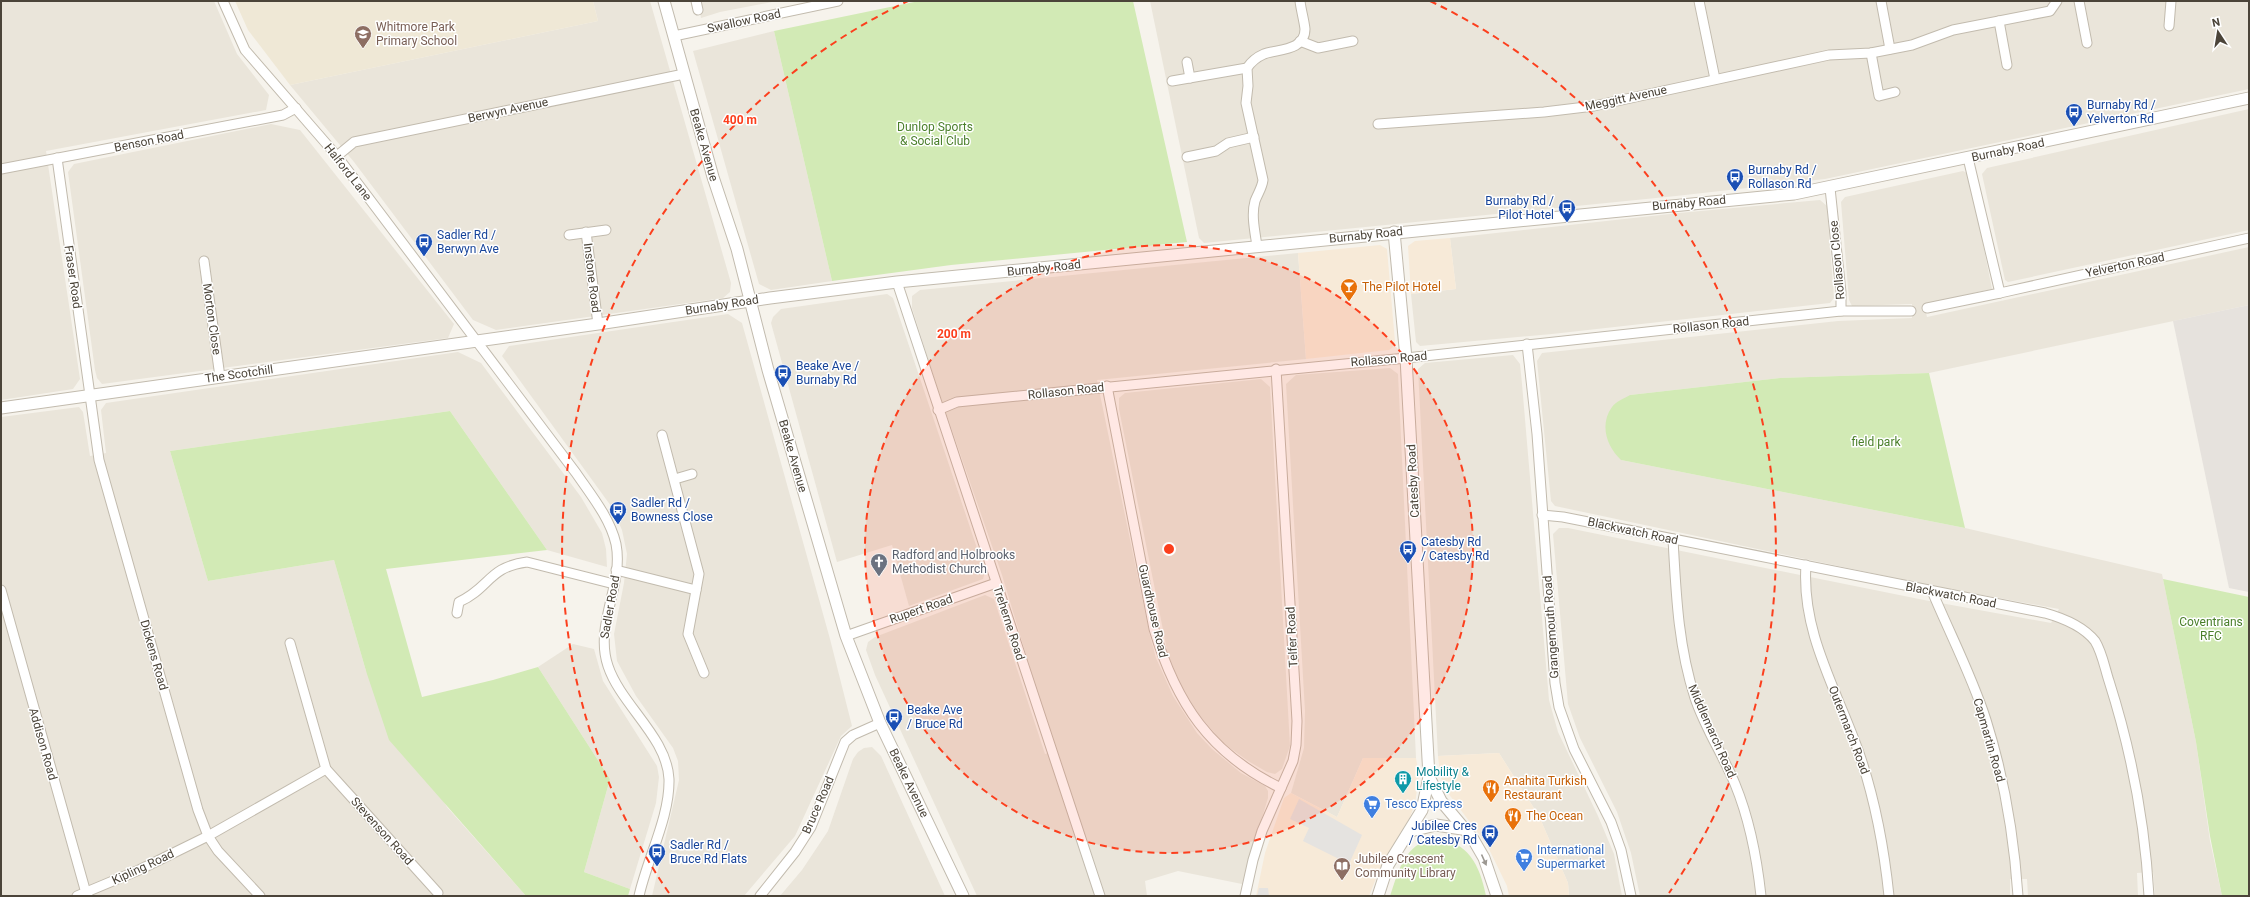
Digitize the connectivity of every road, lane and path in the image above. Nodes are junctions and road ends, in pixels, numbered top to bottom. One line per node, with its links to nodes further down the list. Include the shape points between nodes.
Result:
1 (223, 1): 27 (street, Halford Lane, via 245,50)
2 (664, 1): 12 (street, Beake Avenue)
3 (838, 1): 12 (street, Swallow Road)
4 (1300, 1): 13 (street, via 1305,30)
5 (1699, 1): 23 (street)
6 (1880, 1): 16 (street)
7 (2057, 1): 10 (street, Meggitt Avenue, via 2050,11)
8 (2079, 1): 15 (street)
9 (2171, 1): 11 (street)
10 (1999, 21): 16 (street, Meggitt Avenue, via 1953,30 1912,45); 19 (street)
11 (2168, 26)
12 (674, 36): 21 (street, Beake Avenue)
13 (1300, 41): 14 (street, via 1318,48); 20 (street, via 1293,48 1262,55)
14 (1353, 41)
15 (2087, 43)
16 (1890, 49): 17 (street, Meggitt Avenue)
17 (1871, 53): 23 (street, Meggitt Avenue, via 1829,55); 25 (street, via 1879,96)
18 (1187, 62): 22 (street)
19 (2007, 65)
20 (1247, 68): 22 (street); 29 (street, via 1246,103)
21 (684, 74): 30 (street, Berwyn Avenue, via 354,142); 45 (street, Beake Avenue)
22 (1190, 78): 24 (street)
23 (1715, 79): 28 (street, Meggitt Avenue, via 1594,106)
24 (1172, 81)
25 (1895, 92)
26 (2249, 98): 33 (street, Burnaby Road)
27 (296, 108): 30 (street, Halford Lane); 32 (street, Benson Road, via 283,115)
28 (1378, 124)
29 (1254, 138): 31 (street, via 1228,143 1216,151); 41 (street, via 1263,180 1255,201)
30 (337, 156): 50 (street, Halford Lane)
31 (1186, 157)
32 (57, 158): 34 (street, Benson Road); 56 (street, Fraser Road)
33 (1968, 158): 35 (street, Burnaby Road); 44 (street)
34 (1, 169)
35 (1830, 188): 38 (street, Burnaby Road, via 1794,194); 48 (street, Rollason Close)
36 (606, 230): 37 (street, Instone Road)
37 (586, 232): 39 (street, Instone Road); 49 (street, Instone Road)
38 (1394, 232): 41 (street, Burnaby Road); 52 (street, Catesby Road)
39 (569, 234)
40 (2249, 238): 44 (street, Yelverton Road)
41 (1257, 246): 43 (street, Burnaby Road)
42 (204, 261): 54 (street, Morton Close)
43 (897, 282): 45 (street, Burnaby Road); 58 (street, Treherne Road)
44 (2000, 292): 46 (street, Yelverton Road)
45 (750, 301): 49 (street, Burnaby Road); 72 (street, Beake Avenue)
46 (1927, 308)
47 (1911, 311): 48 (street, Rollason Close)
48 (1841, 312): 51 (street, Rollason Road)
49 (598, 324): 50 (street, Burnaby Road)
50 (478, 341): 54 (street, The Scotchill); 65 (street, Sadler Road, via 598,506 615,542)
51 (1527, 344): 52 (street, Rollason Road); 62 (street, Grangemouth Road, via 1537,434)
52 (1406, 358): 53 (street, Rollason Road); 77 (street, Catesby Road)
53 (1276, 369): 55 (street, Rollason Road); 78 (street, Telfer Road, via 1297,721 1293,761)
54 (220, 377): 56 (street, The Scotchill)
55 (1107, 386): 58 (street, Rollason Road, via 956,402); 78 (street, Guardhouse Road, via 1154,629 1168,672 1201,729 1233,759 1260,778)
56 (89, 396): 57 (street, The Scotchill); 81 (street, Dickens Road, via 99,460)
57 (1, 408)
58 (938, 410): 66 (street, Treherne Road)
59 (662, 435): 61 (street)
60 (692, 474): 61 (street)
61 (675, 479): 69 (street, via 699,574)
62 (1542, 515): 63 (street, Blackwatch Road); 93 (street, Grangemouth Road, via 1559,707 1574,749 1611,822 1621,850)
63 (1673, 539): 64 (street, Blackwatch Road); 94 (street, Middlemarch Road, via 1680,639 1688,676 1696,700 1741,799)
64 (1806, 565): 70 (street, Blackwatch Road); 95 (street, Outermarch Road, via 1805,594 1814,634 1868,782 1883,848)
65 (616, 570): 67 (street, Sadler Road); 69 (street)
66 (996, 583): 72 (street, Rupert Road); 89 (street, Treherne Road)
67 (614, 584): 71 (street, via 527,562 500,570 472,596 455,602); 86 (street, Sadler Road, via 605,625 606,659 615,681 659,748 668,774 666,806)
68 (1, 590): 83 (street, Addison Road)
69 (696, 590): 74 (street, via 688,634)
70 (1932, 591): 96 (street, Capmartin Road, via 1986,719 2012,836); 97 (street, Blackwatch Road, via 2055,616 2074,624 2094,641 2113,693 2128,750 2140,813)
71 (457, 613)
72 (846, 636): 75 (street, Beake Avenue)
73 (290, 643): 76 (street, Stevenson Road)
74 (704, 673)
75 (880, 723): 87 (street, Bruce Road, via 853,735 845,742 810,827 796,852); 88 (street, Beake Avenue)
76 (326, 769): 81 (street); 82 (street, Stevenson Road)
77 (1429, 777): 79 (street, Catesby Road, via 1441,801); 80 (street, Catesby Road, via 1422,810)
78 (1281, 788): 90 (street, Telfer Road, via 1262,832)
79 (1462, 829): 80 (street, via 1436,825); 92 (street, Catesby Road, one-way to 92, via 1473,839 1484,858)
80 (1411, 831): 91 (street, Catesby Road, via 1388,865)
81 (208, 836): 83 (street, Kipling Road); 85 (street, Dickens Road, via 218,851)
82 (438, 893)
83 (87, 895): 84 (street, Kipling Road)
84 (77, 896)
85 (260, 896)
86 (639, 896)
87 (760, 896)
88 (963, 896)
89 (1100, 896)
90 (1245, 896)
91 (1378, 896)
92 (1497, 896)
93 (1631, 896)
94 (1761, 896)
95 (1889, 896)
96 (2018, 896)
97 (2149, 896)

